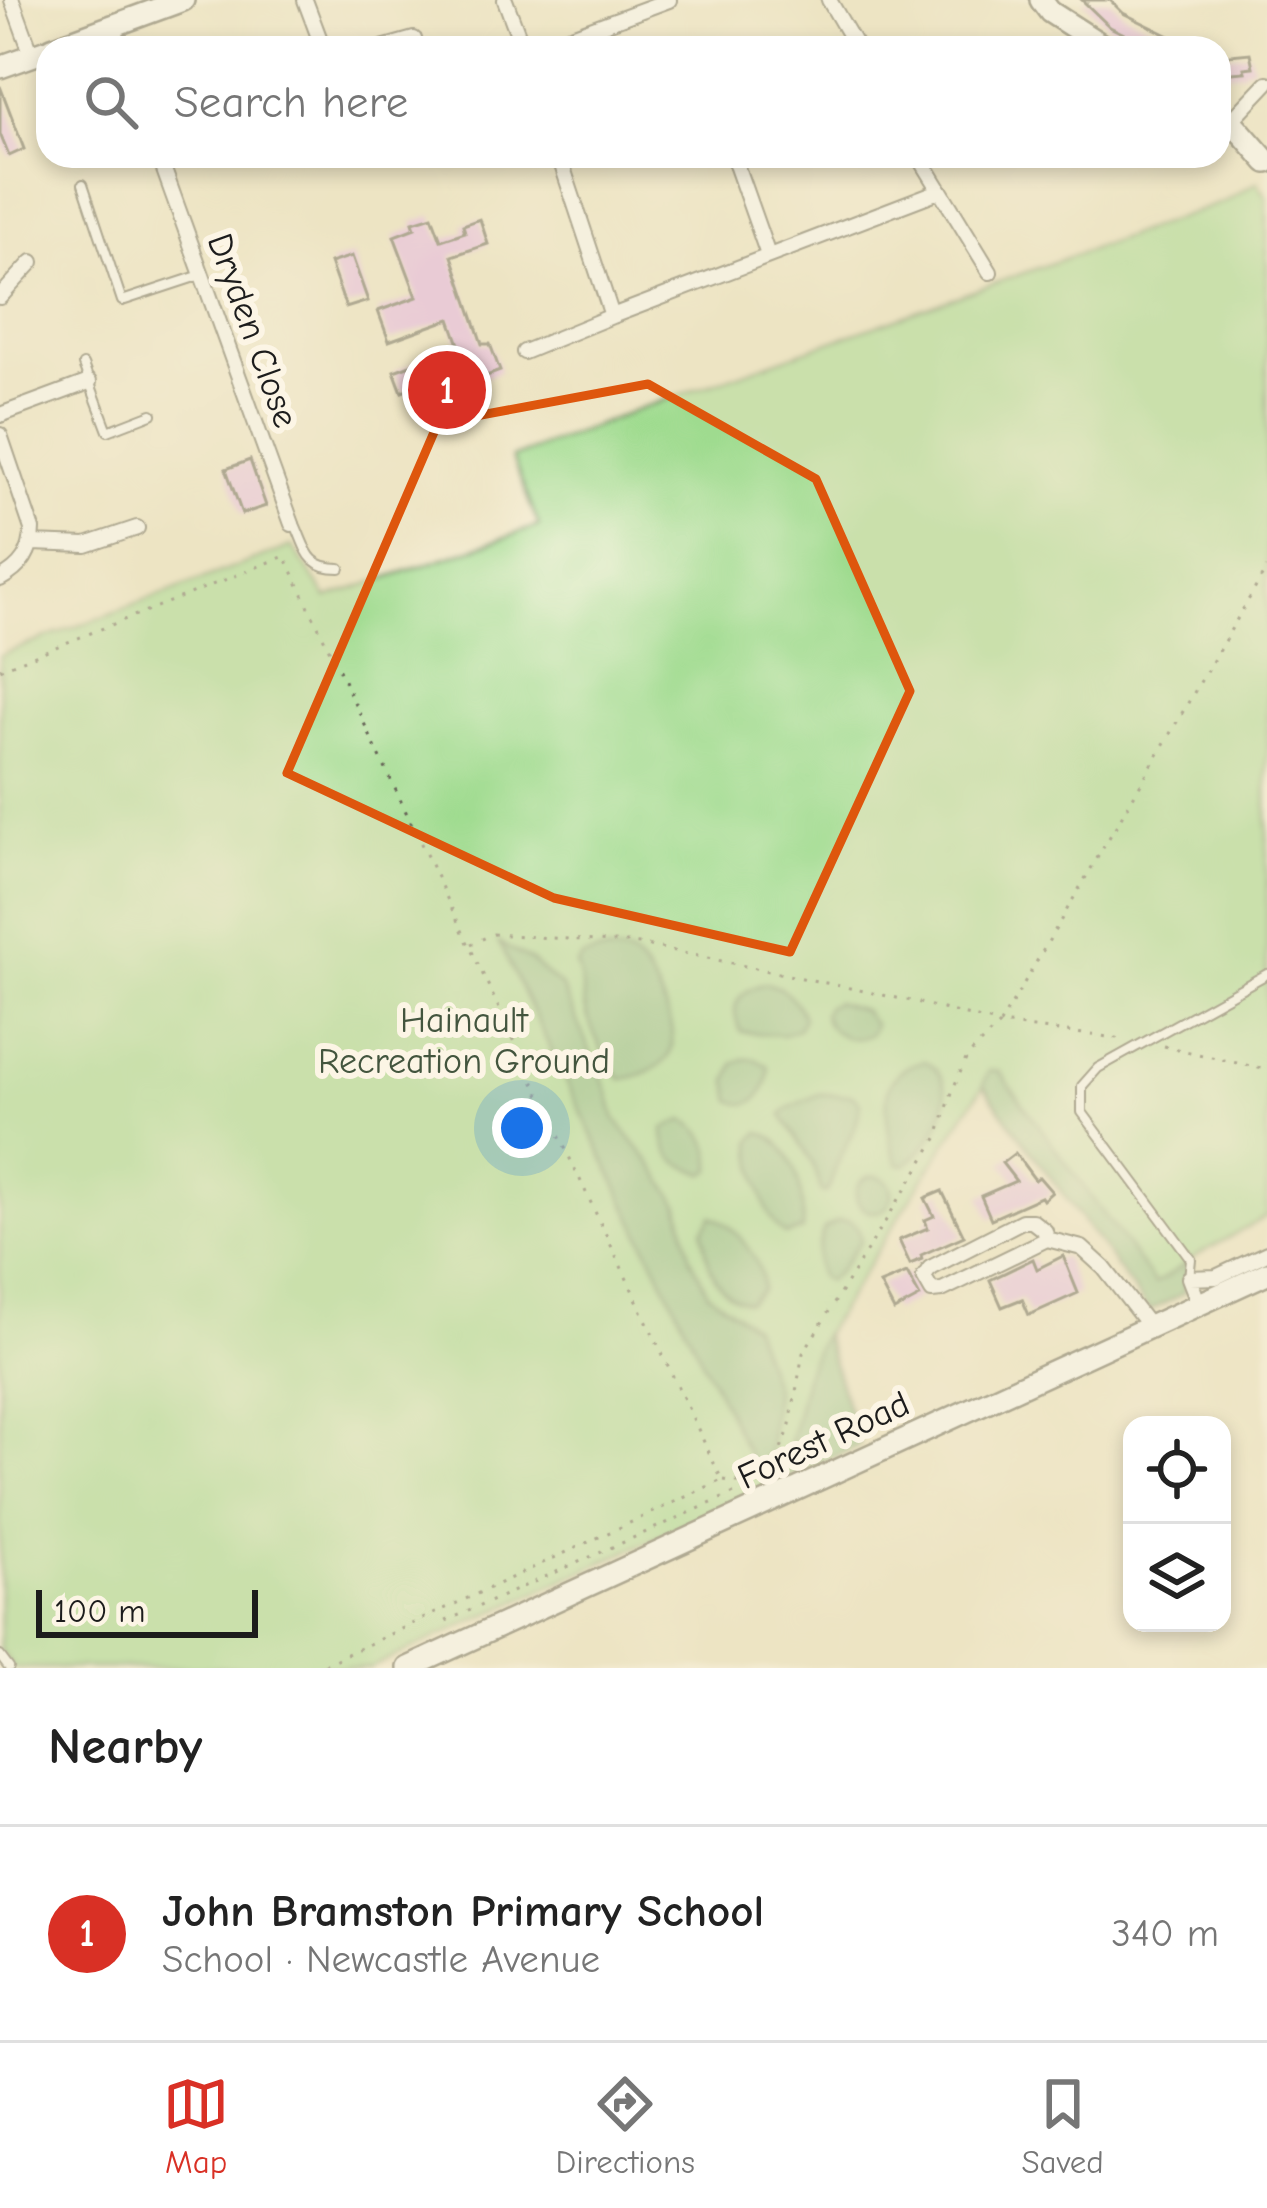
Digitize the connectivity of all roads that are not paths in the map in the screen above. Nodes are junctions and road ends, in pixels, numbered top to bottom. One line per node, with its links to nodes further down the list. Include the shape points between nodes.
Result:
1 (12, 0): 16 (street)
2 (183, 0): 8 (street)
3 (305, 0): 11 (street)
4 (505, 0): 12 (street)
5 (669, 0): 13 (street)
6 (829, 0): 14 (street)
7 (1041, 0): 15 (street)
8 (112, 26): 9 (street); 10 (street)
9 (85, 36)
10 (116, 36)
11 (318, 36)
12 (518, 36)
13 (572, 36)
14 (849, 36)
15 (1087, 36)
16 (36, 38)
17 (36, 54): 18 (street)
18 (0, 68)
19 (1267, 83): 20 (street)
20 (1231, 112)
21 (1231, 123): 22 (street)
22 (1267, 162)
23 (163, 168): 32 (street, Dryden Close)
24 (563, 168): 34 (street)
25 (737, 168): 29 (street)
26 (926, 168): 28 (street)
27 (82, 184): 32 (lane, via 122,301)
28 (939, 191): 29 (street); 31 (street)
29 (769, 255): 34 (street)
30 (32, 262): 33 (street)
31 (990, 272)
32 (202, 275): 41 (street, Dryden Close)
33 (0, 297)
34 (612, 316): 35 (street)
35 (524, 352)
36 (83, 365): 37 (lane)
37 (89, 382): 38 (lane, via 108,431); 39 (street)
38 (152, 414)
39 (0, 415)
40 (0, 435): 43 (street)
41 (292, 524): 44 (lane, via 312,560)
42 (137, 528): 43 (street, via 86,545)
43 (32, 543): 45 (street)
44 (340, 568)
45 (0, 579)
46 (1267, 974): 50 (lane, via 1098,1068 1082,1086 1082,1112 1191,1259)
47 (1046, 1239): 47 (street, via 942,1290 926,1286 930,1268 1022,1221); 52 (street, via 1082,1248)
48 (1267, 1253): 50 (street, via 1216,1277)
49 (1267, 1273): 51 (street, Forest Road)
50 (1190, 1278): 51 (street)
51 (1198, 1304): 52 (street, Forest Road)
52 (1149, 1326): 55 (street, Forest Road)
53 (0, 1656): 54 (lane)
54 (9, 1668)
55 (408, 1668)

